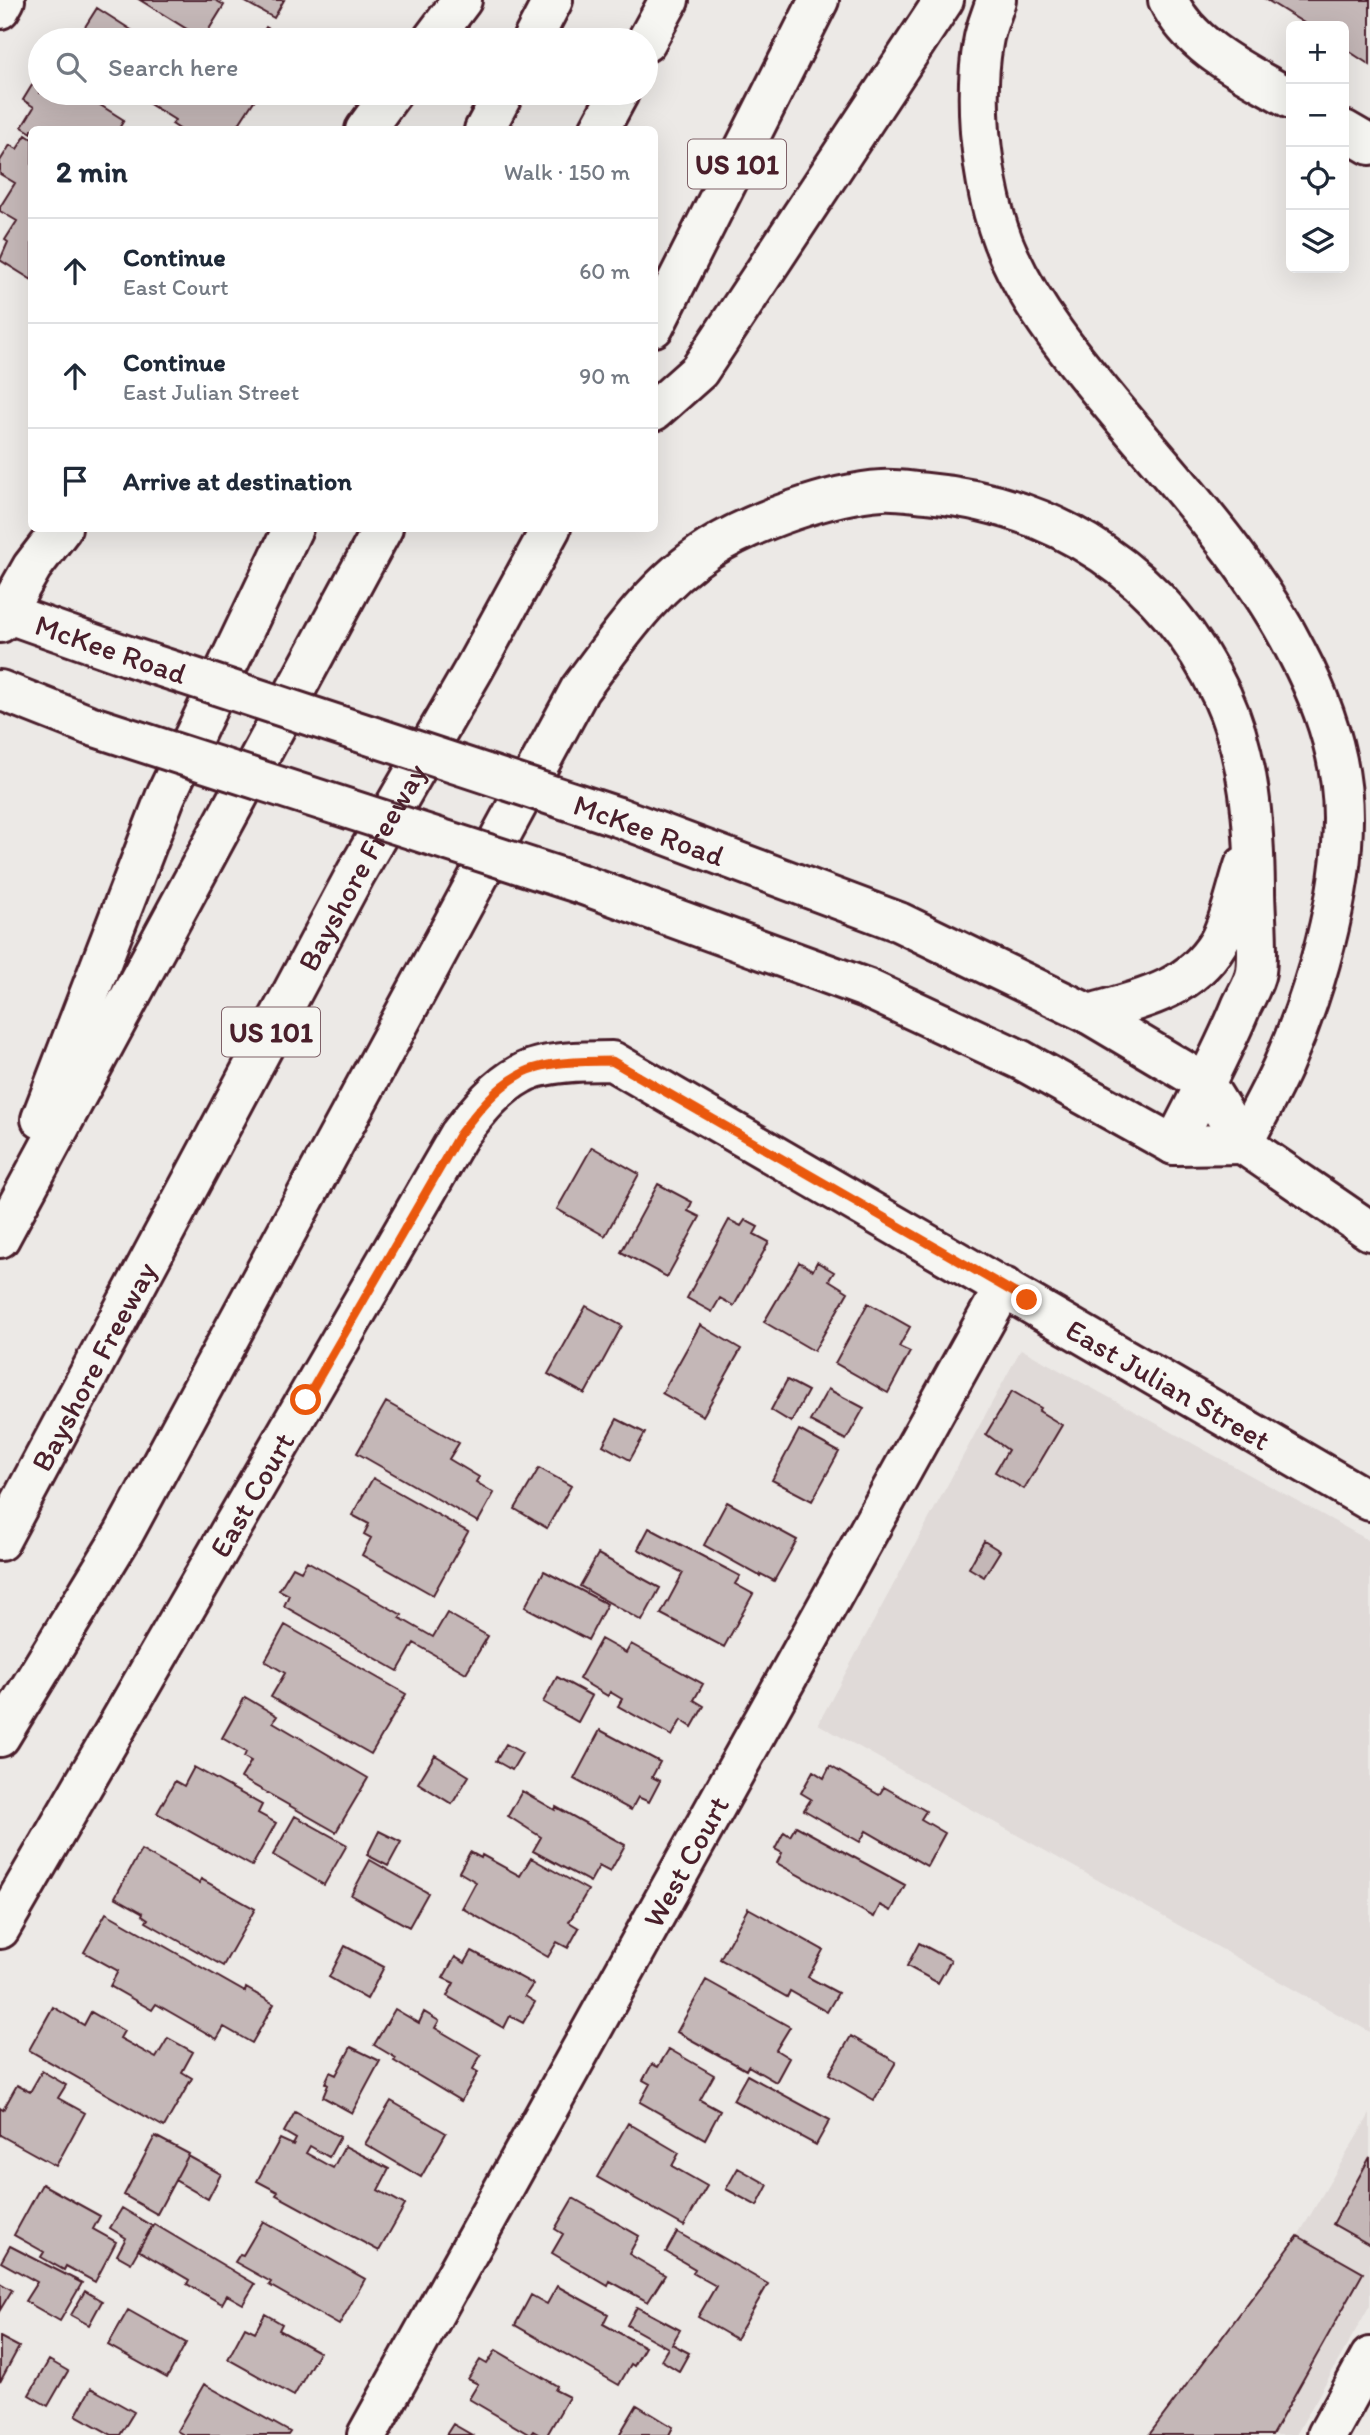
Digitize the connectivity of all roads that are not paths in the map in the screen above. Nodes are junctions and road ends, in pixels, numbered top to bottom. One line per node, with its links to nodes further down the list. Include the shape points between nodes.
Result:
1 (5, 0): 9 (main road)
2 (463, 0): 10 (main road)
3 (553, 0): 11 (main road)
4 (669, 0): 12 (main road)
5 (819, 0): 22 (main road, US 101)
6 (944, 0): 23 (main road, via 699,372)
7 (996, 0): 34 (main road, via 983,43 978,108 992,207 1009,255 1066,349 1243,565 1287,633 1312,681 1340,774 1343,818 1338,881 1309,1000 1283,1066)
8 (1172, 7): 13 (main road, via 1209,48)
9 (0, 9)
10 (441, 28)
11 (538, 28)
12 (654, 28)
13 (1286, 96)
14 (383, 105): 17 (main road)
15 (498, 105): 18 (main road)
16 (613, 105): 19 (main road)
17 (368, 126)
18 (486, 126)
19 (601, 126)
20 (1349, 133): 21 (main road)
21 (1370, 145)
22 (658, 319)
23 (658, 408)
24 (59, 532): 28 (main road)
25 (291, 532): 36 (main road, via 166,795)
26 (381, 532): 38 (main road)
27 (549, 532): 41 (main road, Bayshore Freeway / US 101, via 356,873)
28 (2, 615): 31 (main road, McKee Road, bridge, via 618,817 899,922)
29 (0, 690): 35 (main road, bridge, via 89,725 581,884 866,988 1021,1060)
30 (1254, 834): 31 (main road, via 1220,941 1198,970 1158,995); 33 (main road, via 1256,973); 42 (main road, via 1240,745 1201,655 1141,583 1082,538 1031,515 983,502 883,489 793,509 709,549 641,607 580,689 124,1533)
31 (1089, 1014): 33 (main road, McKee Road)
32 (522, 1073): 39 (main road, East Julian Street, via 570,1061 612,1061); 43 (main road, East Court, via 484,1103 459,1135)
33 (1205, 1083): 34 (main road, McKee Road); 35 (main road)
34 (1243, 1144): 35 (main road); 37 (main road, McKee Road)
35 (1174, 1145)
36 (0, 1225)
37 (1370, 1231)
38 (0, 1238)
39 (1004, 1287): 40 (main road, East Julian Street); 45 (main road, West Court)
40 (1370, 1501)
41 (0, 1541)
42 (0, 1737)
43 (0, 1930)
44 (1370, 2357): 46 (main road)
45 (367, 2435)
46 (1327, 2435)

